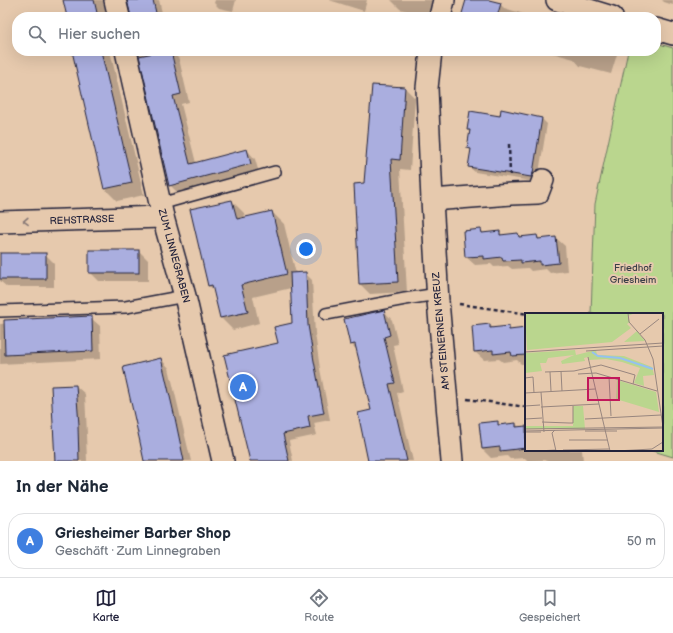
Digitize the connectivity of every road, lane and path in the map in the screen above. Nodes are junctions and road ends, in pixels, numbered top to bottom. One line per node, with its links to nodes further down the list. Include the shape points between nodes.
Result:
1 (115, 0): 4 (street)
2 (444, 0): 5 (street)
3 (557, 0): 6 (street)
4 (118, 12)
5 (441, 12)
6 (596, 12)
7 (661, 30): 8 (street)
8 (673, 34)
9 (127, 56): 16 (street, ZUM LINNEGRABEN)
10 (430, 56): 15 (street, AM STEINERNEN KREUZ, via 427,88)
11 (509, 144): 14 (path)
12 (275, 172): 16 (lane)
13 (543, 180): 14 (street, via 538,193)
14 (511, 194): 15 (street)
15 (432, 200): 19 (street, AM STEINERNEN KREUZ)
16 (162, 210): 17 (street, REHSTRASSE, one-way to 17); 18 (street, ZUM LINNEGRABEN)
17 (0, 222)
18 (185, 296): 20 (lane, via 126,307); 25 (street, ZUM LINNEGRABEN)
19 (438, 298): 21 (path); 22 (lane, via 405,299); 23 (street, AM STEINERNEN KREUZ)
20 (0, 311)
21 (525, 313)
22 (326, 314)
23 (447, 397): 24 (path); 26 (street, AM STEINERNEN KREUZ)
24 (525, 407)
25 (223, 461)
26 (452, 461)

